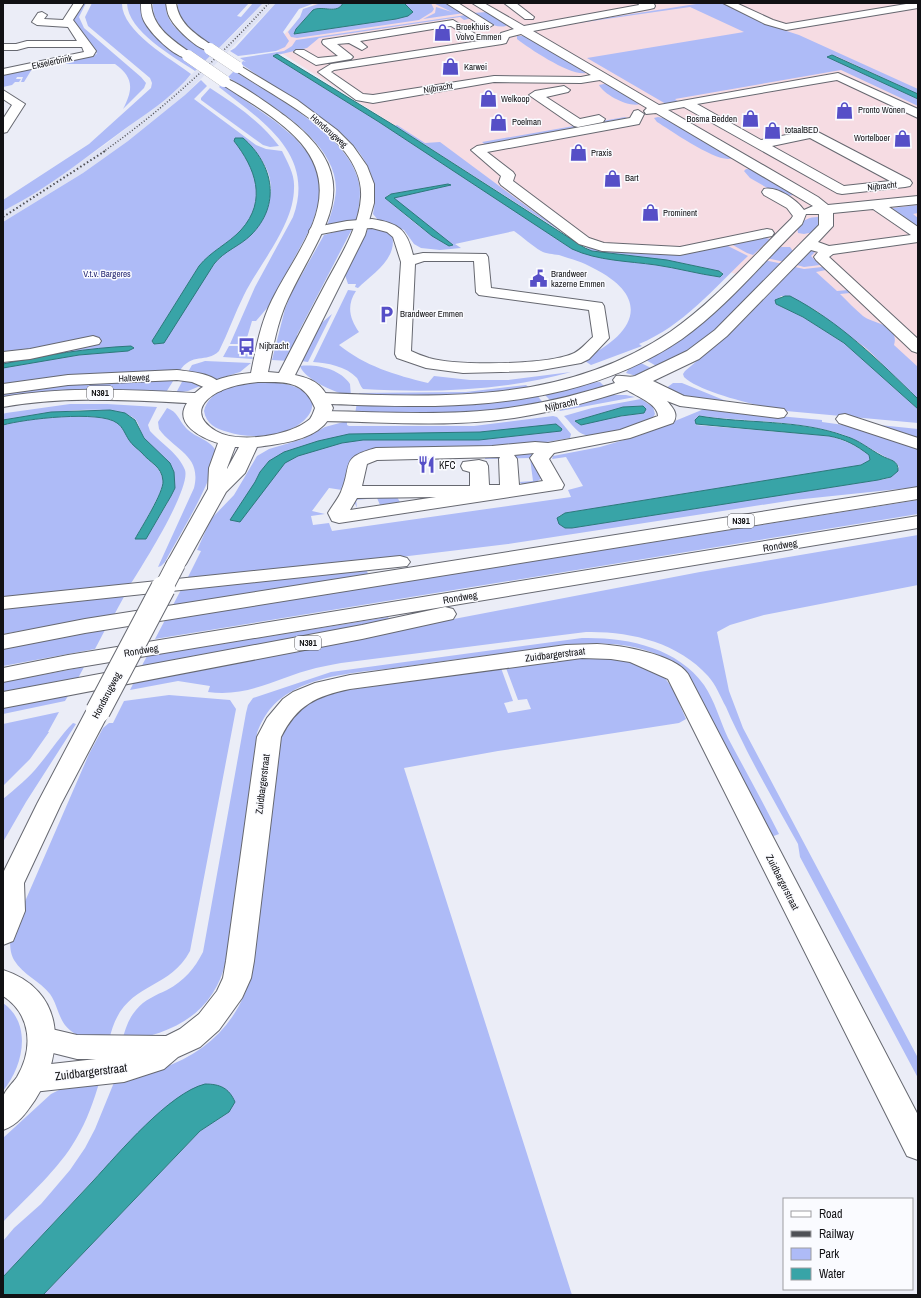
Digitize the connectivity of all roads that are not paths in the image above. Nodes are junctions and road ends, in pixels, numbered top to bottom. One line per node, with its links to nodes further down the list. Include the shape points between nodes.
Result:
1 (80, 3): 13 (main road)
2 (146, 3): 46 (main road, bridge, via 147,16 156,29 188,56 283,121 305,140 318,156 325,170 329,188 323,217)
3 (171, 3): 45 (main road, Hondsrugweg, bridge, via 173,15 181,27 327,128 346,145 358,159 368,188 368,202)
4 (451, 3): 12 (main road)
5 (509, 3): 11 (main road)
6 (643, 3): 15 (main road, Nijbracht, via 650,6)
7 (728, 3): 9 (main road, via 769,22 786,26)
8 (482, 4): 15 (main road)
9 (918, 5)
10 (41, 16): 13 (main road, via 37,22)
11 (529, 17)
12 (478, 19): 14 (main road); 16 (main road)
13 (70, 21): 20 (main road)
14 (453, 23): 17 (main road); 18 (main road)
15 (522, 30): 16 (main road, Nijbracht); 27 (main road)
16 (505, 35): 17 (main road); 19 (main road); 28 (main road, Nijbracht, via 502,41 331,67 324,72 360,97 373,99 494,79)
17 (477, 38): 23 (main road)
18 (350, 39): 23 (main road); 24 (main road, via 327,42)
19 (519, 43)
20 (85, 44): 21 (main road, Ekselerbrink, via 27,44); 26 (main road, Ekselerbrink, via 90,51 89,54)
21 (3, 47)
22 (300, 52): 24 (main road, via 316,62)
23 (371, 54): 24 (main road)
24 (347, 57)
25 (560, 68): 28 (main road)
26 (3, 72)
27 (606, 79): 28 (main road, Nijbracht); 34 (main road)
28 (590, 85): 35 (main road, Nijbracht, via 535,95 578,123)
29 (3, 94): 33 (main road, via 19,104)
30 (686, 103): 34 (main road, Nijbracht); 36 (main road, Nijbracht, via 838,76); 39 (main road, Nijbracht)
31 (625, 106): 35 (main road)
32 (3, 108): 33 (main road)
33 (16, 108): 38 (main road)
34 (658, 109): 35 (main road, Nijbracht); 43 (main road, via 813,200)
35 (638, 114): 37 (main road); 48 (main road, via 635,121 477,150 508,175 506,182 584,242 602,247 680,251)
36 (918, 114)
37 (652, 122)
38 (3, 129)
39 (760, 144): 39 (main road, Nijbracht, via 812,134 905,183 842,190)
40 (760, 186): 44 (main road)
41 (918, 200): 42 (main road, Nijbracht)
42 (877, 205): 43 (main road, Nijbracht); 47 (main road)
43 (825, 211): 44 (main road, Nijbracht); 50 (main road, Nijbracht, via 828,220 826,226)
44 (799, 212): 48 (main road, Nijbracht, via 797,222)
45 (362, 224): 46 (main road); 52 (main road, via 380,225 400,235); 59 (main road, Hondsrugweg)
46 (316, 231): 58 (main road, via 275,310)
47 (918, 233)
48 (774, 235): 50 (main road); 57 (main road, Nijbracht, via 696,320 651,352)
49 (918, 238): 51 (main road)
50 (810, 244): 51 (main road); 60 (main road, Nijbracht, via 721,333 693,355)
51 (828, 250): 54 (main road, via 820,257)
52 (408, 262): 56 (main road, via 403,354 426,363 463,368 536,366); 56 (main road, via 423,257 481,257 484,292 596,306 601,338)
53 (93, 341): 55 (main road)
54 (918, 348)
55 (3, 357)
56 (575, 359): 57 (main road)
57 (603, 374): 60 (main road); 63 (main road, Nijbracht, via 538,391 473,399)
58 (258, 377): 59 (main road); 61 (main road, via 243,378)
59 (286, 378): 63 (main road, via 315,390)
60 (629, 384): 67 (main road, via 648,385 680,401); 68 (main road, Nijbracht, via 552,407 492,415 444,418); 73 (main road, via 659,402 667,413 666,419 628,434)
61 (215, 387): 62 (main road, Halteweg, via 196,377 176,375 68,380); 65 (main road)
62 (3, 389)
63 (323, 398): 68 (main road, via 325,407)
64 (3, 402): 65 (main road, N391, via 85,393)
65 (195, 404): 66 (main road, N391, via 62,402); 70 (main road, via 193,419 199,428)
66 (3, 410)
67 (778, 413)
68 (322, 416): 71 (main road, via 314,425 292,436 269,442)
69 (845, 419): 72 (main road)
70 (228, 441): 71 (main road); 76 (main road, Hondsrugweg, via 218,468)
71 (250, 443): 76 (main road, Hondsrugweg, via 238,469)
72 (918, 444)
73 (548, 448): 78 (main road, via 540,458 554,485); 79 (main road, via 492,452 376,454 358,462)
74 (508, 459): 78 (main road)
75 (470, 466): 77 (main road, via 479,466)
76 (218, 489): 88 (main road, Hondsrugweg, bridge)
77 (480, 491): 78 (main road); 79 (main road)
78 (515, 491): 79 (main road, via 339,517 338,513)
79 (351, 492)
80 (918, 493): 82 (main road, N391)
81 (918, 522): 83 (main road, Rondweg / N391)
82 (582, 546): 84 (main road, N391, via 334,568); 85 (main road, N391, via 92,625)
83 (610, 572): 86 (main road, Rondweg / N391); 87 (main road, N391, via 477,607 362,632)
84 (3, 603)
85 (3, 642)
86 (3, 675)
87 (3, 700)
88 (7, 886): 89 (main road, Hondsrugweg, via 12,910)
89 (3, 934)
90 (3, 981): 91 (main road, via 23,994 38,1014)
91 (43, 1039): 92 (main road, Zuidbargerstraat, via 77,1046); 93 (main road)
92 (168, 1048): 93 (main road, Zuidbargerstraat, via 154,1060 124,1069); 95 (main road, Zuidbargerstraat, via 190,1038 209,1022 228,998 237,978 266,750 274,726 288,705 300,696 331,685 600,649 629,653 655,661 677,674)
93 (33, 1079): 94 (main road)
94 (3, 1117)
95 (918, 1146)

